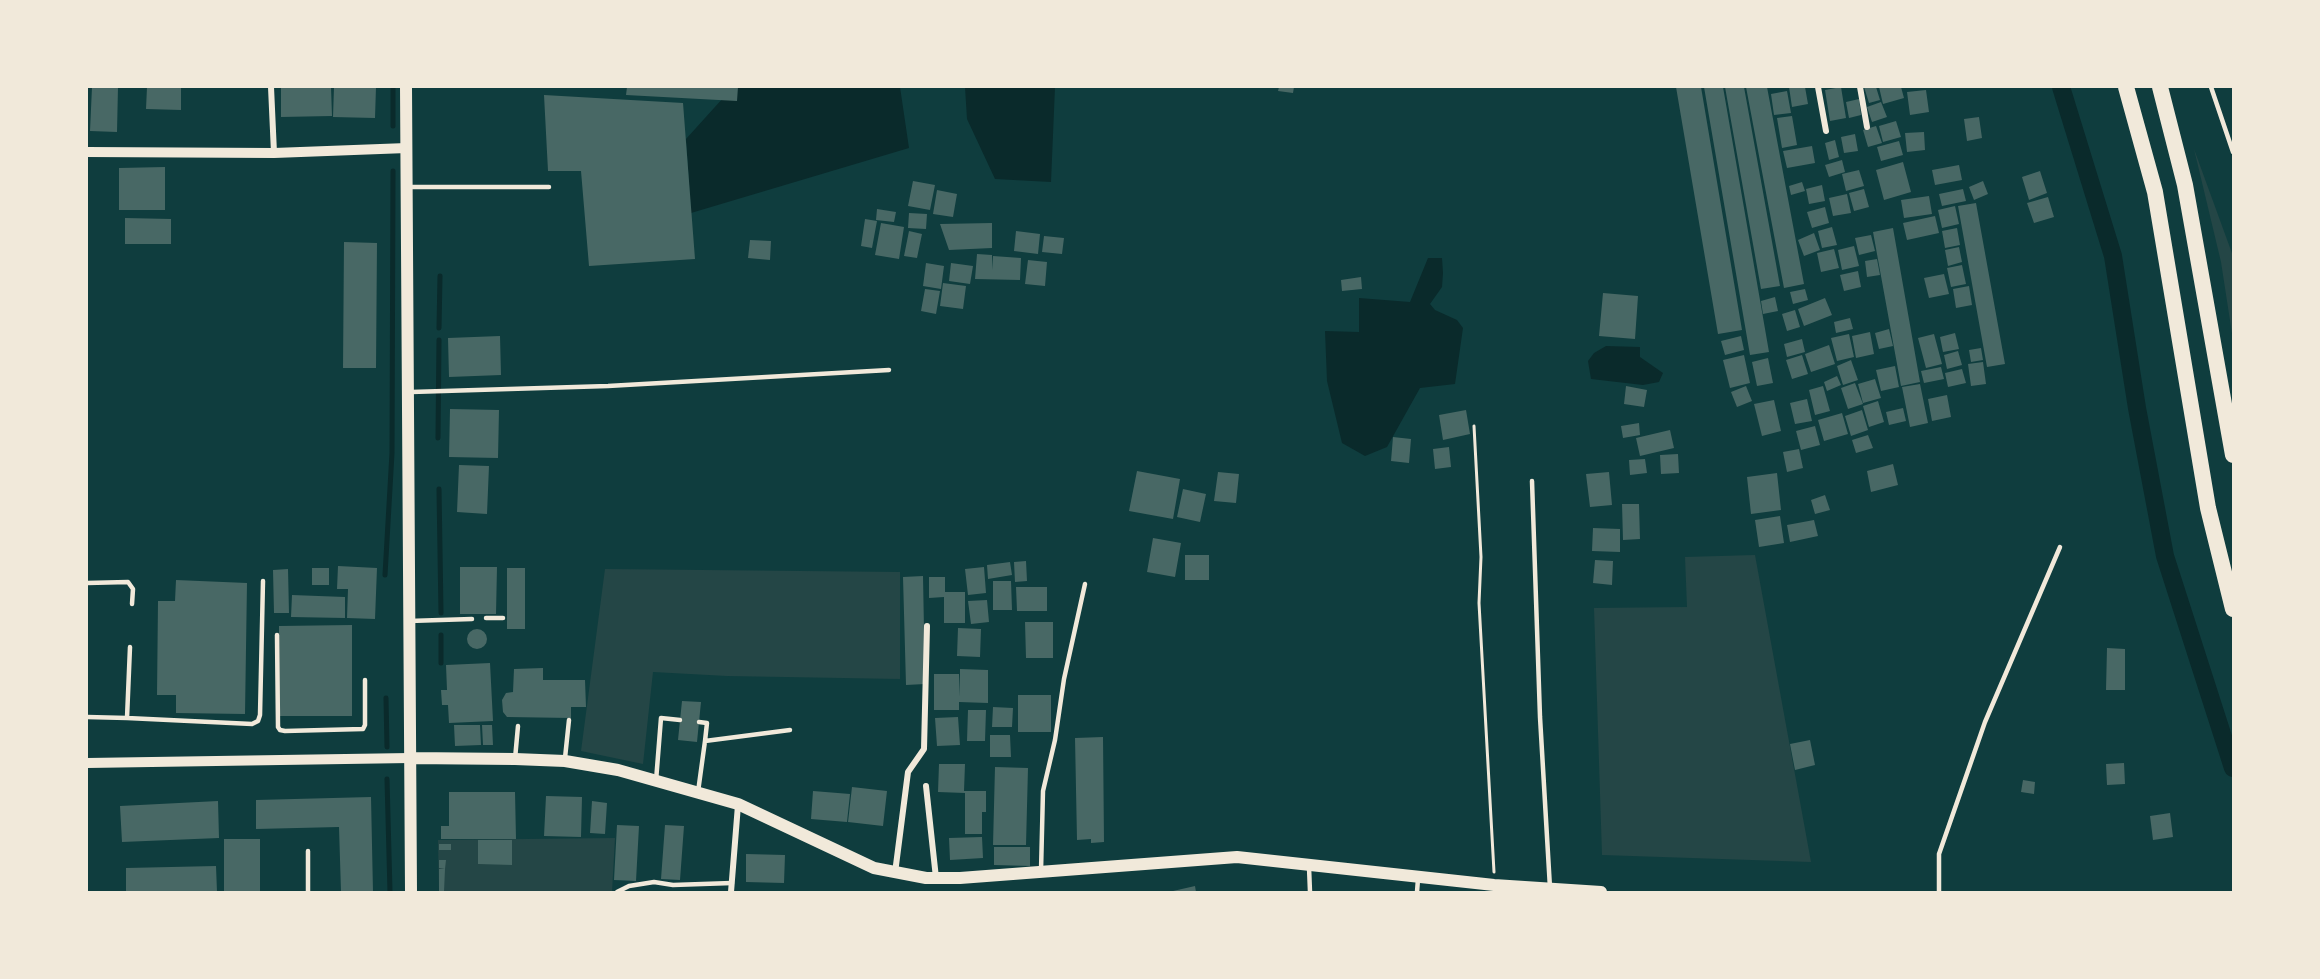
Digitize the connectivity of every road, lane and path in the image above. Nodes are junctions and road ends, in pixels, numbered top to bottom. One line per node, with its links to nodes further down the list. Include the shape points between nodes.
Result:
1 (271, 87): 13 (street)
2 (406, 87): 10 (main road)
3 (1818, 87): 9 (street)
4 (1860, 87): 8 (street)
5 (2126, 87): 26 (highway, via 2155,192 2208,508)
6 (2160, 87): 19 (highway, via 2185,185)
7 (2211, 87): 12 (lane)
8 (1867, 127)
9 (1826, 131)
10 (407, 148): 13 (street); 14 (main road)
11 (87, 152): 13 (street)
12 (2233, 152)
13 (274, 153)
14 (407, 187): 15 (lane); 17 (main road)
15 (549, 188)
16 (890, 370): 17 (lane, via 608,386)
17 (408, 392): 30 (main road)
18 (1474, 426): 58 (path)
19 (2233, 455)
20 (1532, 480): 59 (lane)
21 (2060, 547): 67 (lane, via 1981,733 1939,854)
22 (263, 581): 36 (lane, via 258,721 252,724)
23 (87, 583): 25 (lane, via 128,582 133,589)
24 (1085, 584): 53 (lane, via 1043,791)
25 (132, 604)
26 (2233, 609)
27 (486, 618): 28 (lane)
28 (503, 618)
29 (472, 619): 30 (lane)
30 (409, 621): 43 (main road)
31 (927, 626): 54 (street, via 924,749 908,772)
32 (277, 635): 34 (lane, via 280,730 363,729)
33 (130, 647): 36 (lane)
34 (365, 680)
35 (87, 717): 36 (lane)
36 (127, 718)
37 (569, 720): 45 (lane)
38 (680, 720): 47 (lane, via 661,718)
39 (699, 722): 42 (lane, via 706,723)
40 (518, 726): 44 (lane)
41 (790, 730): 42 (lane)
42 (705, 741): 49 (lane)
43 (410, 759): 44 (main road); 46 (street); 61 (main road)
44 (515, 759): 45 (main road)
45 (565, 761): 47 (main road)
46 (87, 763)
47 (656, 781): 49 (main road)
48 (926, 786): 56 (street)
49 (698, 792): 50 (main road)
50 (738, 804): 54 (main road, via 874,868); 57 (street)
51 (308, 851): 60 (lane)
52 (1309, 864): 53 (main road, via 1237,857); 55 (main road); 64 (lane)
53 (1041, 871): 56 (main road)
54 (895, 874): 56 (main road)
55 (1418, 876): 58 (main road); 65 (lane)
56 (936, 879)
57 (732, 883): 62 (lane, via 654,882); 63 (street)
58 (1494, 885): 59 (main road)
59 (1550, 889): 66 (main road)
60 (309, 892)
61 (411, 892)
62 (617, 892)
63 (731, 892)
64 (1310, 892)
65 (1417, 892)
66 (1601, 892)
67 (1939, 892)

